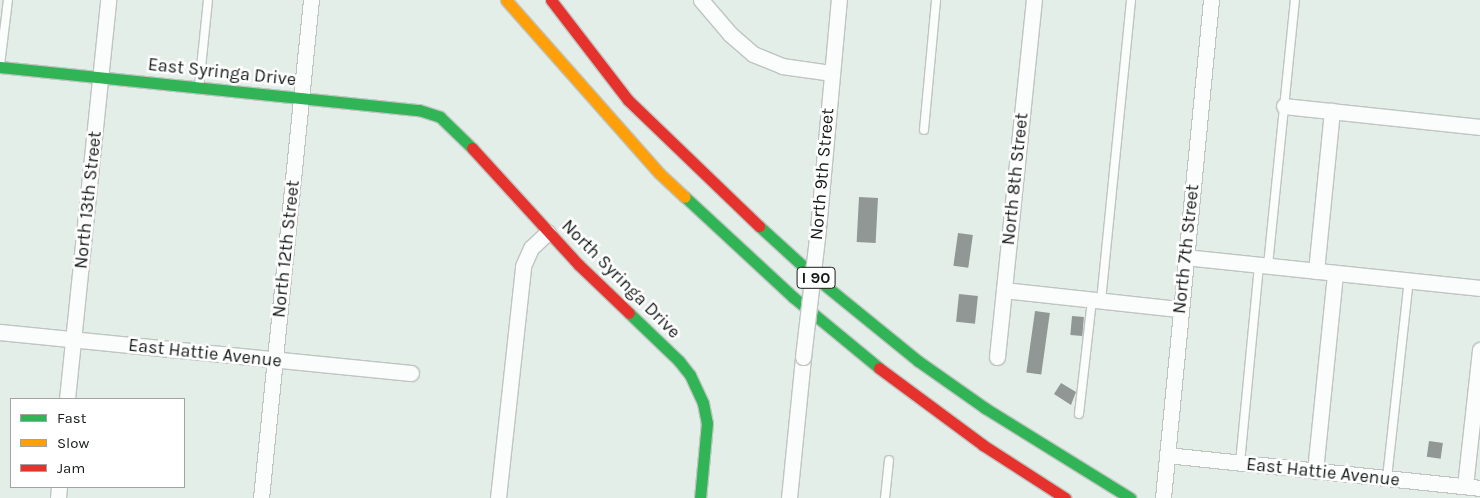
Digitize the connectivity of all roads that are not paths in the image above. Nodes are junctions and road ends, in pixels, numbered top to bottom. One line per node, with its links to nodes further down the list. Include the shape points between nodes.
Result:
1 (8, 0): 14 (lane)
2 (108, 0): 16 (street, North 13th Street)
3 (208, 0): 17 (lane)
4 (311, 0): 18 (street, North 12th Street)
5 (506, 0): 53 (main road, I 90, via 659,173 793,297 900,385 983,445)
6 (551, 0): 54 (main road, I 90, via 628,100 722,193 816,278 918,362 985,408)
7 (701, 0): 15 (street, via 730,34 753,54 782,66)
8 (839, 0): 15 (street, North 9th Street)
9 (936, 0): 23 (lane)
10 (1034, 0): 31 (street, North 8th Street)
11 (1131, 0): 32 (lane)
12 (1212, 0): 25 (street, North 7th Street)
13 (1295, 0): 19 (lane)
14 (0, 66): 16 (main road, East Syringa Drive)
15 (831, 73): 51 (street, North 9th Street, bridge)
16 (100, 77): 17 (main road, East Syringa Drive); 35 (street, North 13th Street)
17 (199, 87): 18 (main road, East Syringa Drive)
18 (302, 98): 21 (main road, East Syringa Drive, via 419,110); 38 (street, North 12th Street)
19 (1284, 106): 20 (street); 26 (lane)
20 (1332, 111): 22 (street); 27 (street)
21 (440, 117): 24 (main road, North Syringa Drive)
22 (1480, 127)
23 (924, 130)
24 (548, 232): 49 (street, via 531,248 523,266); 50 (main road, North Syringa Drive, via 690,375 704,403 707,424)
25 (1185, 257): 26 (street); 33 (street, North 7th Street)
26 (1264, 265): 27 (street); 44 (lane)
27 (1316, 271): 28 (street)
28 (1335, 272): 29 (street); 45 (street)
29 (1409, 280): 30 (street); 46 (lane)
30 (1480, 288)
31 (1004, 290): 32 (street); 37 (street, North 8th Street)
32 (1096, 300): 33 (street); 41 (lane)
33 (1180, 309): 42 (street, North 7th Street)
34 (0, 332): 35 (street, East Hattie Avenue)
35 (74, 339): 38 (street, East Hattie Avenue); 40 (street, North 13th Street)
36 (1480, 350): 47 (street)
37 (996, 357)
38 (275, 360): 39 (street, East Hattie Avenue); 48 (street, North 12th Street)
39 (411, 373)
40 (68, 398)
41 (1079, 414)
42 (1167, 456): 44 (street, East Hattie Avenue); 55 (street, North 7th Street)
43 (889, 460): 52 (lane)
44 (1240, 463): 45 (street, East Hattie Avenue)
45 (1315, 471): 46 (street, East Hattie Avenue)
46 (1387, 478): 47 (street, East Hattie Avenue)
47 (1473, 487)
48 (261, 498)
49 (498, 498)
50 (700, 498)
51 (789, 498)
52 (885, 498)
53 (1065, 498)
54 (1130, 498)
55 (1163, 498)

